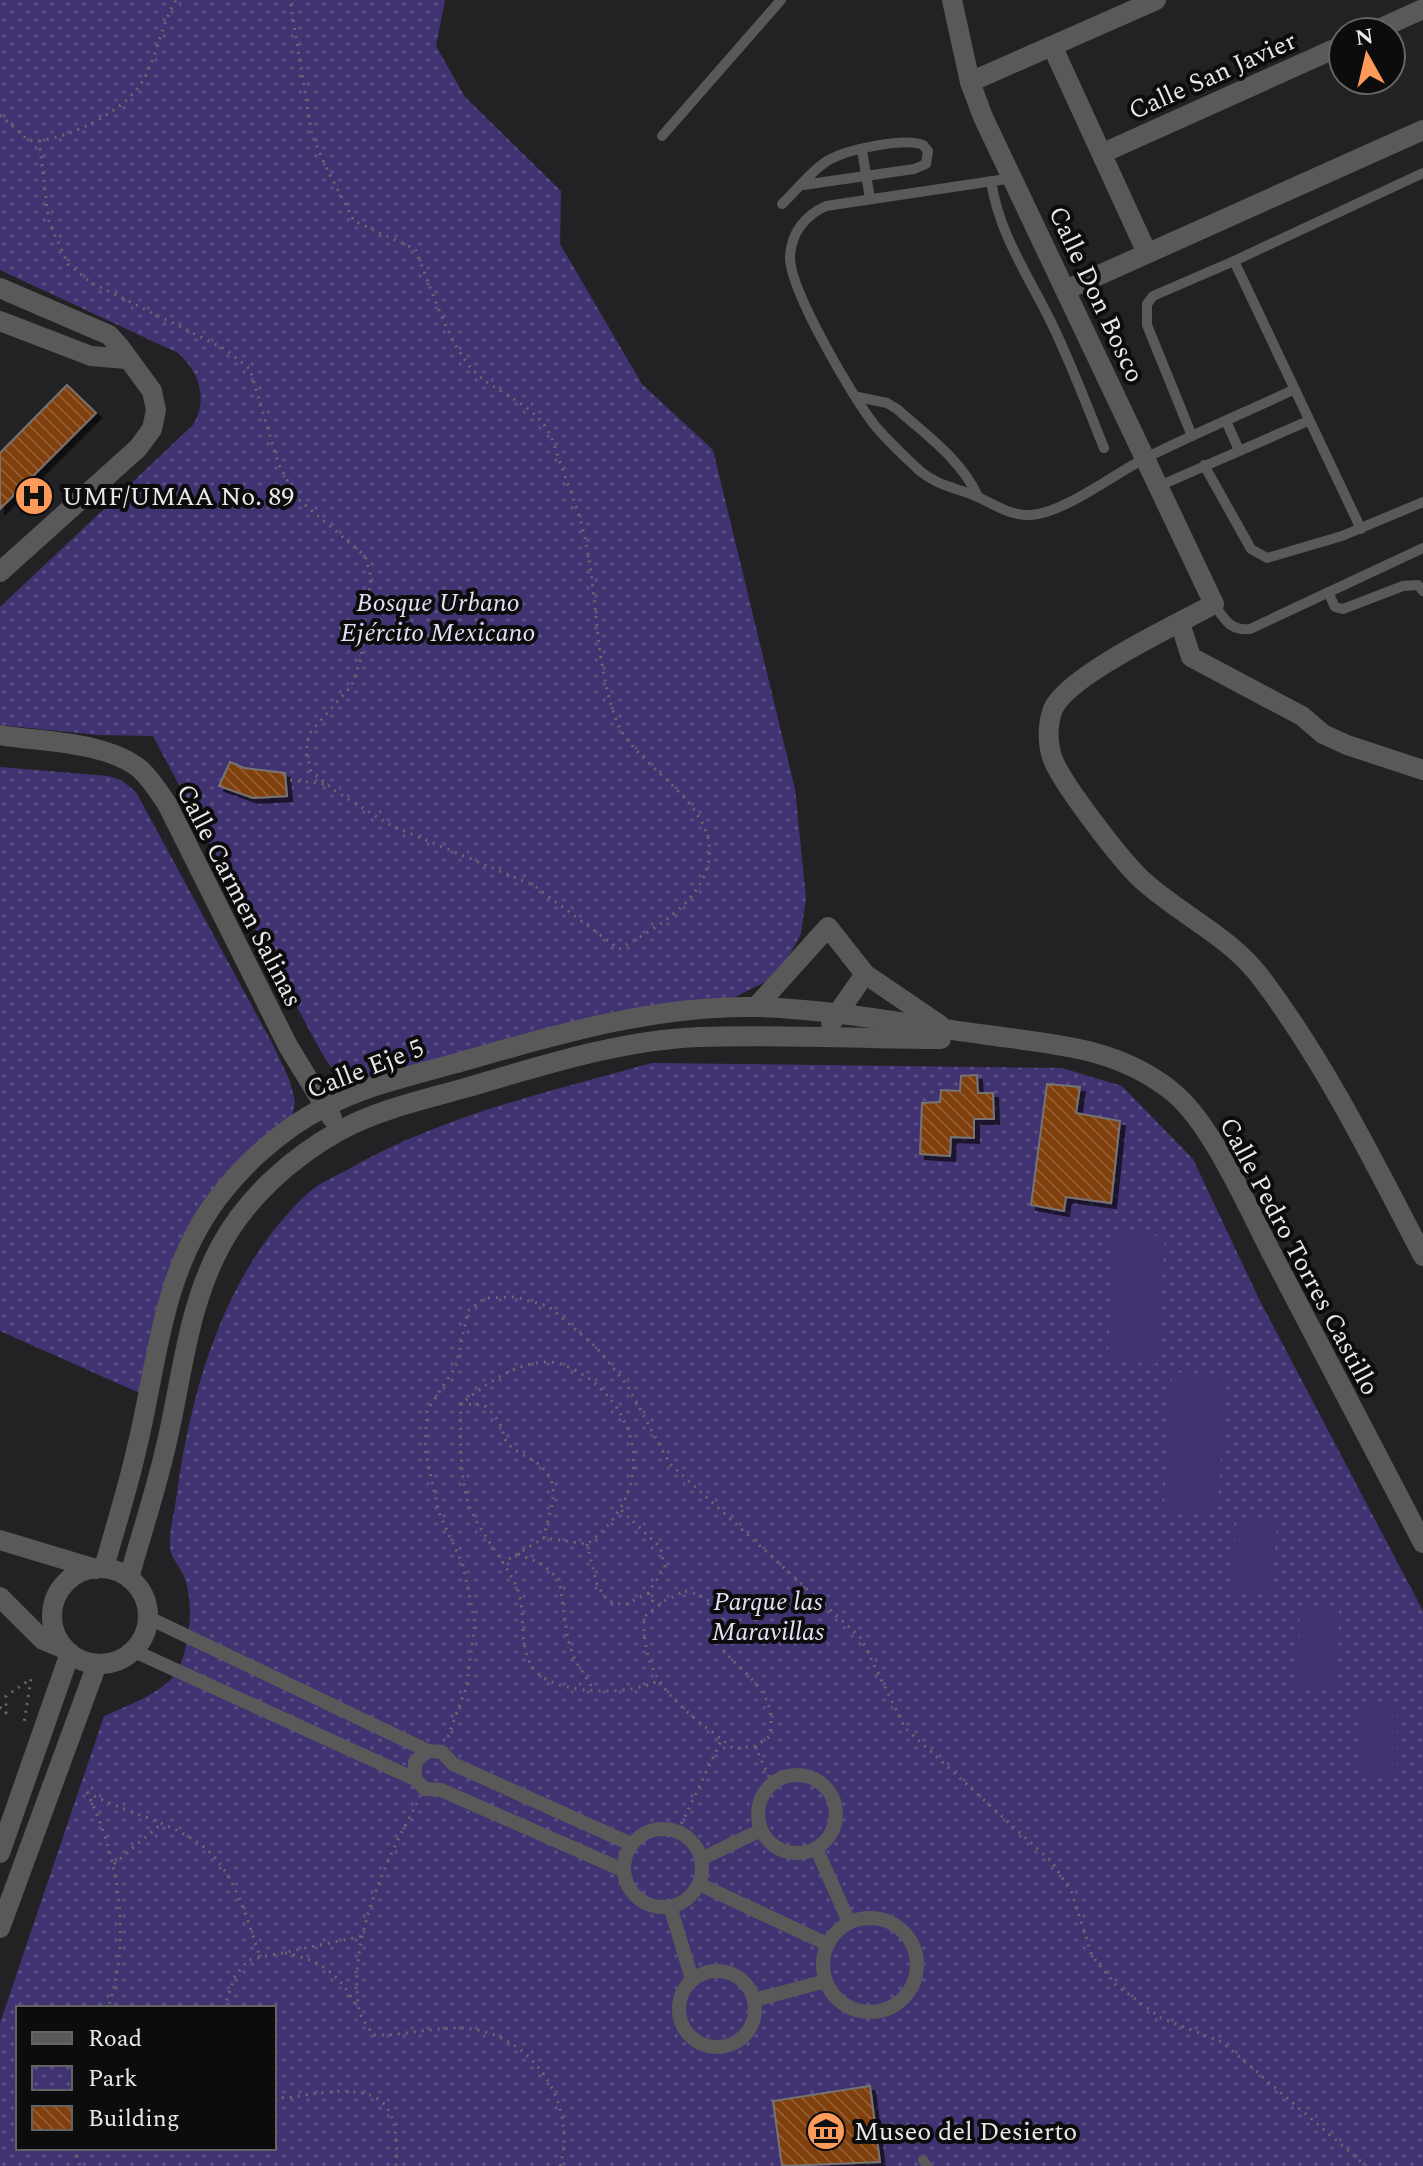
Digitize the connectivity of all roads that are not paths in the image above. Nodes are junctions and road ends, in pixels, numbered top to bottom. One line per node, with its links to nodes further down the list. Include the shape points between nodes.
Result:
1 (781, 0): 8 (lane)
2 (952, 0): 6 (street, Calle Don Bosco)
3 (1156, 0): 4 (street)
4 (1053, 48): 6 (street); 10 (street)
5 (1327, 52): 10 (street, Calle San Javier)
6 (970, 82): 13 (street, Calle Don Bosco)
7 (1423, 130): 18 (street)
8 (662, 136)
9 (862, 150): 12 (lane); 12 (lane, via 916,142 928,151 926,164); 15 (lane, via 827,161)
10 (1103, 153): 18 (street)
11 (1423, 173): 19 (lane)
12 (866, 175): 15 (lane); 16 (lane)
13 (1013, 178): 14 (lane); 21 (street, Calle Don Bosco)
14 (991, 181): 16 (lane); 29 (lane, via 1007,239 1052,324)
15 (803, 185): 17 (lane)
16 (870, 199): 25 (lane, via 811,212 793,239 790,257 815,326)
17 (782, 204)
18 (1147, 253): 21 (street)
19 (1234, 261): 24 (lane); 28 (lane, via 1153,296 1147,304 1147,325)
20 (0, 288): 23 (street, via 109,335)
21 (1068, 289): 31 (street, Calle Don Bosco)
22 (0, 321): 23 (street, via 91,356)
23 (126, 359): 38 (street, via 152,391 152,429 138,448)
24 (1293, 390): 26 (lane); 27 (lane)
25 (858, 397): 34 (lane, via 877,428 922,472); 34 (lane, via 897,409 953,459)
26 (1226, 421): 28 (lane); 30 (lane)
27 (1308, 421): 30 (lane); 36 (lane)
28 (1192, 436): 31 (lane)
29 (1104, 448)
30 (1239, 450): 32 (lane)
31 (1145, 458): 33 (street, Calle Don Bosco); 34 (lane, via 1057,508 1034,515 1014,514)
32 (1204, 465): 33 (lane); 36 (lane, via 1259,555 1278,557)
33 (1159, 486): 41 (street, Calle Don Bosco)
34 (978, 497)
35 (1423, 502): 36 (lane)
36 (1361, 529)
37 (1423, 548): 40 (lane)
38 (0, 572)
39 (1423, 591): 40 (lane, via 1418,585 1403,586 1343,609 1335,607)
40 (1328, 592): 41 (lane, via 1250,629 1228,624)
41 (1214, 604): 42 (street)
42 (1180, 623): 44 (street, via 1191,657 1302,716 1335,740); 52 (street, via 1062,694 1049,727 1054,764 1141,879 1222,938 1261,978 1333,1089)
43 (0, 735): 50 (street, Calle Carmen Salinas, via 91,749 137,767 151,781)
44 (1423, 770)
45 (865, 974): 46 (street, via 828,927); 47 (street); 48 (street)
46 (756, 1007): 47 (street, Calle Eje 5); 50 (street, Calle Eje 5, via 596,1025 398,1080)
47 (837, 1016): 48 (street, Calle Eje 5); 49 (street)
48 (944, 1034): 49 (street, Calle Eje 5); 54 (street, Calle Pedro Torres Castillo, via 1093,1050 1133,1065 1174,1091 1201,1123 1235,1184)
49 (818, 1038): 51 (street, Calle Eje 5, via 699,1037 595,1052 427,1099)
50 (324, 1107): 51 (street, Calle Carmen Salinas); 55 (street, Calle Eje 5, via 290,1128 244,1169 211,1208 184,1256 163,1312 138,1446)
51 (340, 1130): 56 (street, Calle Eje 5, via 269,1182 221,1244 191,1318 166,1449)
52 (1423, 1256)
53 (0, 1540): 55 (street)
54 (1423, 1543)
55 (100, 1568): 56 (street); 59 (street, via 81,1572 59,1592 52,1622)
56 (129, 1578): 58 (street, via 147,1603)
57 (0, 1597): 59 (street, via 43,1640)
58 (149, 1618): 60 (street); 62 (street)
59 (67, 1651): 61 (street); 69 (street)
60 (134, 1651): 61 (street); 64 (street)
61 (97, 1664): 75 (street)
62 (435, 1751): 63 (street); 64 (street, via 415,1762)
63 (453, 1764): 65 (street, via 453,1779); 67 (street)
64 (420, 1784): 65 (street)
65 (441, 1790): 71 (street)
66 (761, 1830): 68 (street, via 778,1848); 68 (street, via 758,1805 772,1783 809,1776 829,1792 836,1817 826,1840); 70 (street)
67 (631, 1844): 70 (street, via 653,1829 678,1831); 71 (street)
68 (816, 1848): 74 (street)
69 (0, 1853)
70 (701, 1859): 72 (street)
71 (623, 1870): 73 (street, via 633,1894 644,1903)
72 (699, 1884): 73 (street, via 682,1902); 76 (street)
73 (670, 1906): 77 (street)
74 (849, 1922): 76 (street); 78 (street, via 880,1918 894,1923 915,1947 916,1978 898,2004 868,2012 839,2001)
75 (0, 1928)
76 (827, 1944): 78 (street)
77 (692, 1979): 79 (street, via 716,1971 729,1973); 79 (street, via 678,2012 687,2034 709,2047 734,2044 745,2036 752,2025)
78 (826, 1981): 79 (street)
79 (754, 2000)

